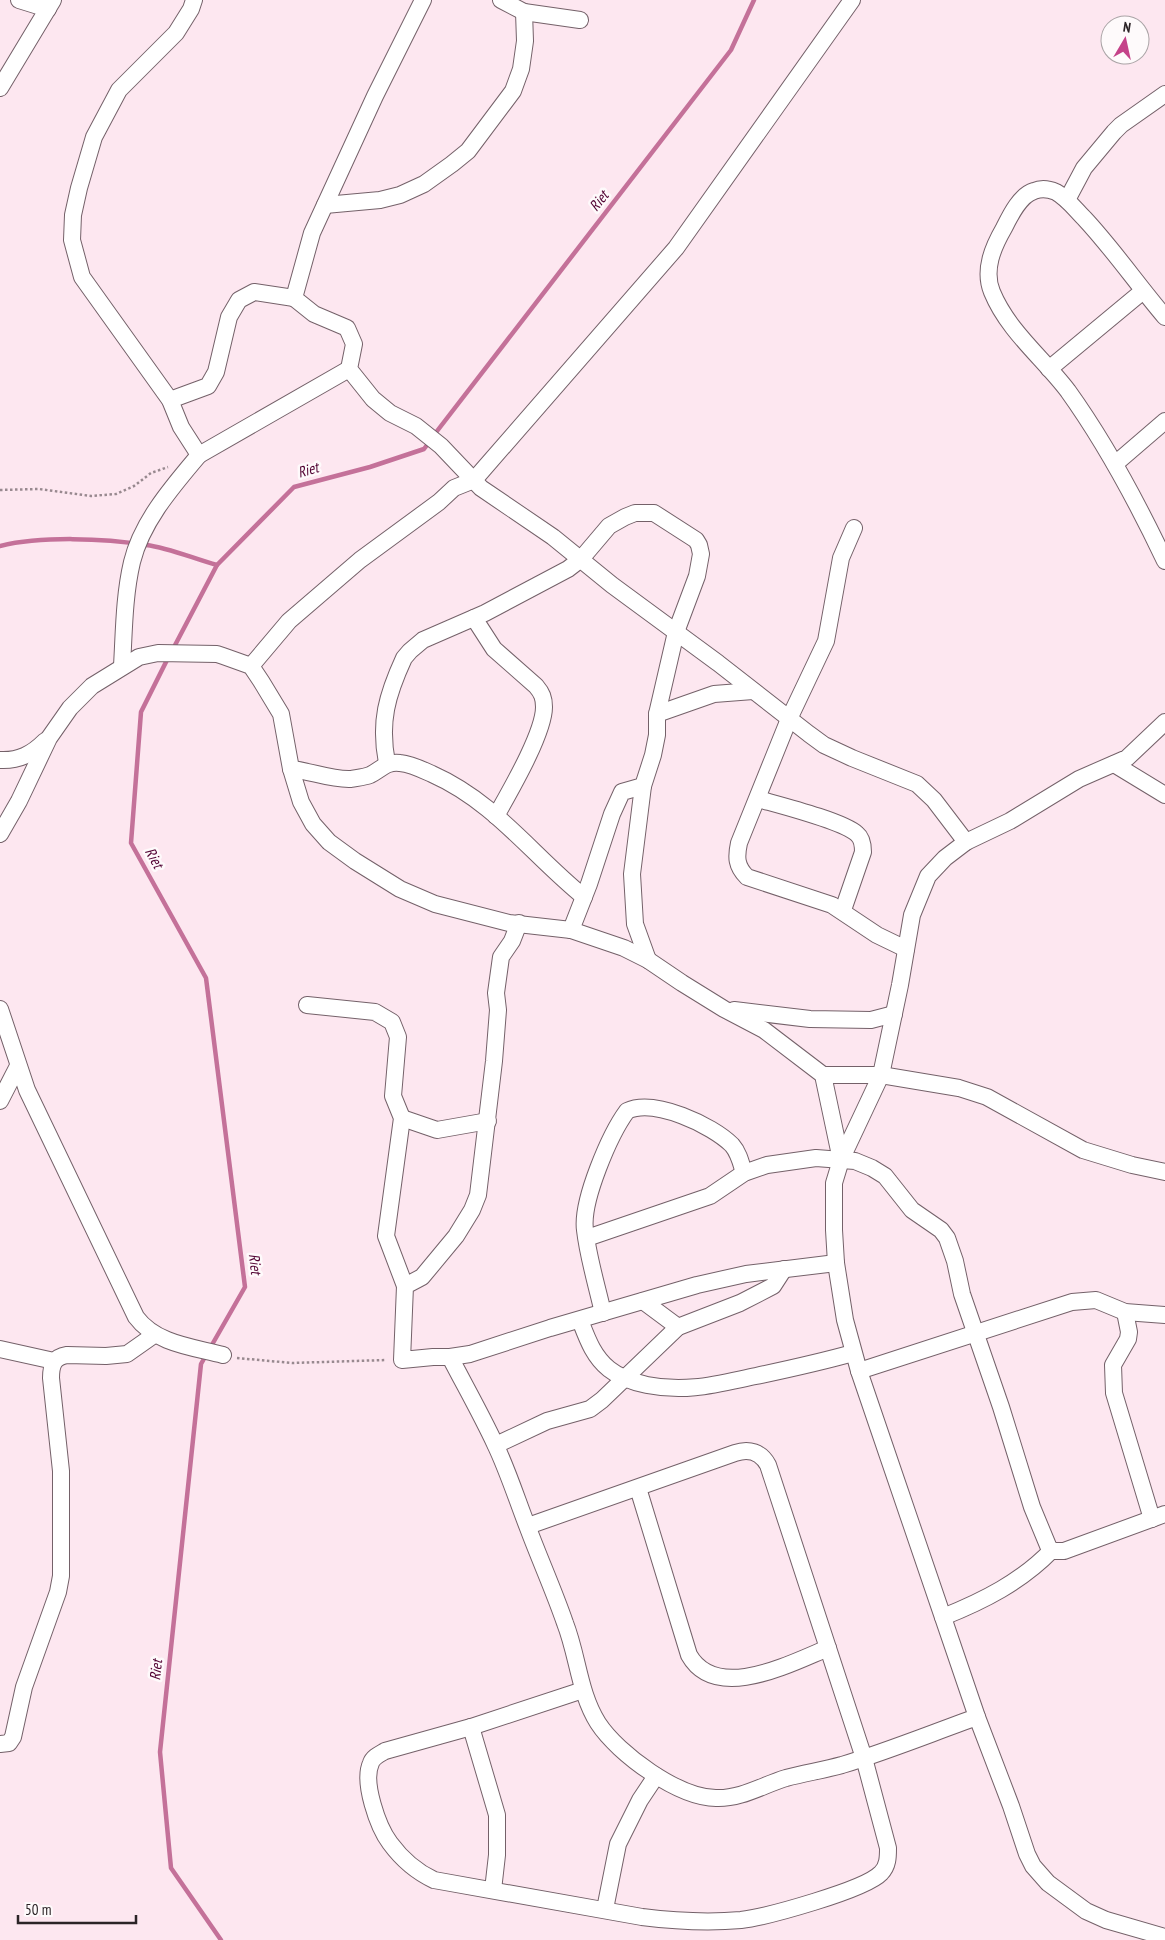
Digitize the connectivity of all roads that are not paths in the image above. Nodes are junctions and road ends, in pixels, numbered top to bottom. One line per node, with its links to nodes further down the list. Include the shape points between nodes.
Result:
1 (20, 0): 6 (street)
2 (194, 0): 18 (street, via 176,33 119,90 94,137 79,188 72,240 82,277)
3 (423, 0): 12 (street)
4 (501, 0): 7 (street)
5 (852, 0): 22 (street, via 676,248)
6 (50, 5): 9 (street)
7 (524, 12): 8 (street); 12 (street, via 521,70 513,91 468,151 424,184 400,195)
8 (580, 20)
9 (0, 88)
10 (1165, 94): 11 (street, via 1114,132 1084,168)
11 (1067, 200): 13 (street, via 1098,233); 16 (street, via 1049,189 1032,191 1024,196 994,246 989,267 989,282 996,300 1013,328)
12 (325, 205): 14 (street, via 312,233)
13 (1143, 291): 15 (street); 16 (street)
14 (294, 298): 17 (street, via 314,314 347,328 354,344); 18 (street, via 254,292 239,300 229,317 216,372 208,386)
15 (1165, 317)
16 (1049, 369): 21 (street, via 1083,412)
17 (348, 370): 20 (street); 22 (street, via 373,399 441,446)
18 (170, 400): 20 (street, via 181,427)
19 (1165, 420): 21 (street)
20 (199, 455): 28 (street, via 167,494 132,561)
21 (1115, 464): 25 (street)
22 (474, 480): 24 (street); 29 (street, via 454,488 360,560 284,626)
23 (854, 528): 32 (street, via 841,558 826,641)
24 (581, 559): 26 (street, via 539,586); 27 (street); 27 (street, via 610,526 635,513 654,513 686,533 699,545 701,554)
25 (1165, 561)
26 (474, 618): 36 (street, via 423,640 404,658 383,720); 42 (street, via 489,643 542,692 544,702 538,731)
27 (676, 632): 30 (street); 31 (street)
28 (122, 666): 29 (street, via 140,656 158,653 217,654); 34 (street, via 80,697)
29 (251, 666): 38 (street, via 281,714)
30 (753, 691): 31 (street, via 714,694); 32 (street)
31 (657, 714): 39 (street, via 653,755)
32 (789, 719): 41 (street); 44 (street, via 824,744 918,784)
33 (1165, 722): 37 (street, via 1127,758)
34 (49, 738): 35 (street, via 23,757); 43 (street)
35 (0, 760)
36 (387, 763): 38 (street, via 370,775 352,779); 42 (street, via 409,764 446,780)
37 (1114, 764): 40 (street); 44 (street, via 1079,779 1010,821)
38 (292, 769): 47 (street, via 300,802 313,824 329,842 355,861 415,897 482,917)
39 (643, 786): 45 (street, via 622,792); 50 (street, via 632,874 635,924)
40 (1165, 794)
41 (758, 798): 46 (street, via 845,827 860,838 863,852); 46 (street, via 739,843 740,868 754,880)
42 (496, 816): 45 (street)
43 (0, 834)
44 (966, 842): 49 (street, via 928,876 912,915)
45 (584, 897): 48 (street)
46 (843, 910): 49 (street, via 877,935)
47 (519, 924): 48 (street); 61 (street, via 501,957)
48 (572, 930): 50 (street, via 606,940)
49 (906, 949): 54 (street)
50 (648, 960): 53 (street)
51 (307, 1005): 60 (street, via 376,1012 392,1022 398,1037 393,1096)
52 (0, 1009): 55 (street)
53 (724, 1009): 54 (street, via 810,1019 871,1020); 56 (street, via 764,1030)
54 (894, 1014): 57 (street)
55 (18, 1066): 58 (street); 76 (street, via 129,1306 144,1328)
56 (824, 1075): 57 (street); 62 (street)
57 (881, 1075): 62 (street); 63 (street, via 959,1088 988,1097 1083,1150)
58 (5, 1079): 59 (street)
59 (0, 1101)
60 (402, 1118): 61 (street, via 437,1130); 68 (street, via 386,1236)
61 (488, 1121): 68 (street, via 478,1195 472,1210 456,1236 422,1277)
62 (841, 1160): 64 (street, via 799,1160 768,1165); 66 (street, via 834,1183); 75 (street, via 855,1161 885,1176 912,1210 941,1230 952,1250)
63 (1165, 1172)
64 (744, 1174): 65 (street, via 710,1196); 65 (street, via 739,1156 731,1144 698,1122 653,1108 633,1108 622,1117 600,1166 586,1206)
65 (587, 1238): 71 (street)
66 (836, 1263): 67 (street); 78 (street)
67 (784, 1269): 69 (street, via 730,1278); 74 (street, via 773,1286)
68 (405, 1286): 80 (street, via 402,1360)
69 (643, 1301): 71 (street); 74 (street)
70 (1125, 1312): 72 (street); 75 (street, via 1096,1300 1072,1302); 86 (street, via 1128,1339 1113,1365 1114,1392)
71 (604, 1313): 73 (street)
72 (1165, 1315)
73 (580, 1320): 80 (street, via 470,1354); 83 (street, via 596,1356)
74 (678, 1327): 83 (street)
75 (975, 1334): 82 (street); 88 (street, via 1032,1507)
76 (154, 1335): 79 (street); 81 (street, via 128,1354 67,1355)
77 (0, 1349): 81 (street)
78 (853, 1353): 82 (street); 83 (street, via 692,1389 661,1388)
79 (223, 1356)
80 (450, 1357): 84 (street)
81 (54, 1361): 94 (street, via 51,1378 61,1471 61,1576 24,1687 13,1737 9,1743)
82 (859, 1372): 89 (street)
83 (624, 1378): 84 (street, via 590,1409 547,1421)
84 (496, 1445): 87 (street)
85 (638, 1488): 87 (street); 90 (street, via 690,1655 696,1664 710,1674 738,1678); 90 (street, via 741,1451 761,1454 768,1465)
86 (1158, 1516): 88 (street, via 1064,1551)
87 (528, 1526): 91 (street, via 568,1631)
88 (1052, 1550): 89 (street, via 994,1594)
89 (944, 1618): 92 (street)
90 (828, 1648): 95 (street)
91 (583, 1690): 93 (street); 96 (street, via 594,1717 610,1739)
92 (977, 1718): 95 (street); 99 (street, via 1033,1866 1086,1911)
93 (471, 1727): 97 (street, via 497,1815); 97 (street, via 385,1751 371,1761 369,1782 383,1831 396,1851 412,1866 434,1880)
94 (0, 1744)
95 (864, 1758): 96 (street, via 724,1798 708,1798); 98 (street, via 888,1848 886,1865 876,1877 818,1901 742,1920 668,1920)
96 (656, 1776): 98 (street, via 618,1844)
97 (493, 1890): 98 (street)
98 (605, 1910)
99 (1165, 1938)

